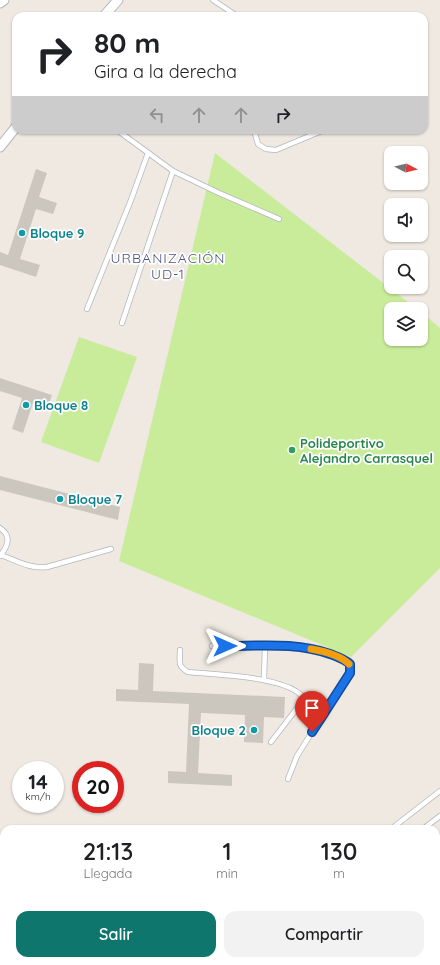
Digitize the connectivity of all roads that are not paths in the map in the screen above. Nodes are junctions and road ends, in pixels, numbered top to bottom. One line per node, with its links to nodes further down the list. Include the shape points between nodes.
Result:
1 (4, 0): 4 (street)
2 (118, 0): 5 (street)
3 (213, 0): 6 (lane)
4 (0, 4)
5 (108, 12)
6 (231, 12)
7 (12, 132): 11 (street)
8 (122, 134): 12 (lane)
9 (255, 134): 10 (lane, via 258,144 266,149 276,150)
10 (314, 134)
11 (0, 147)
12 (148, 153): 13 (lane); 15 (lane)
13 (173, 171): 14 (lane); 16 (lane)
14 (278, 219)
15 (87, 309)
16 (122, 323)
17 (0, 528): 19 (lane, via 5,531 8,538)
18 (111, 549): 19 (lane, via 39,568)
19 (1, 555)
20 (212, 646): 21 (lane)
21 (265, 646): 23 (lane); 25 (lane, via 293,645 321,651 350,664 350,673 297,756)
22 (180, 650): 23 (lane, via 180,664 182,669 188,672)
23 (264, 679): 24 (lane, via 301,694 301,703)
24 (271, 742)
25 (288, 779)
26 (440, 791): 28 (lane)
27 (440, 816): 29 (lane)
28 (395, 825)
29 (428, 825)

